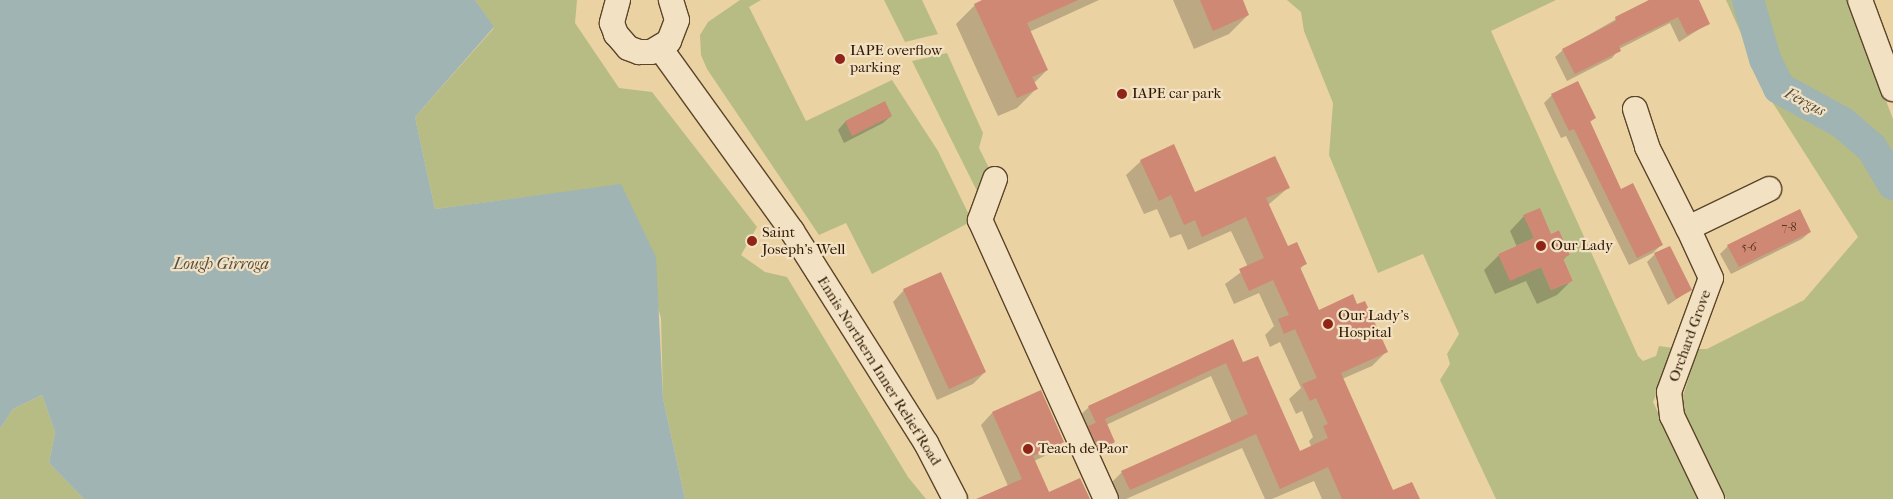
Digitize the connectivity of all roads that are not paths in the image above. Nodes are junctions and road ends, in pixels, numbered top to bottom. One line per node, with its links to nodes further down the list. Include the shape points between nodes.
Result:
1 (618, 0): 4 (street, via 612,24 620,40 639,52)
2 (1860, 0): 5 (street)
3 (674, 1): 4 (street, via 677,14 675,31)
4 (660, 48): 10 (street, Ennis Northern Inner Relief Road, via 792,231 926,443)
5 (1893, 89)
6 (1634, 109): 9 (street, Orchard Grove, via 1647,147)
7 (995, 179): 11 (street, via 980,220)
8 (1769, 189): 9 (street)
9 (1688, 228): 12 (street, Orchard Grove, via 1711,278 1669,392 1672,416)
10 (955, 499)
11 (1106, 499)
12 (1712, 499)

